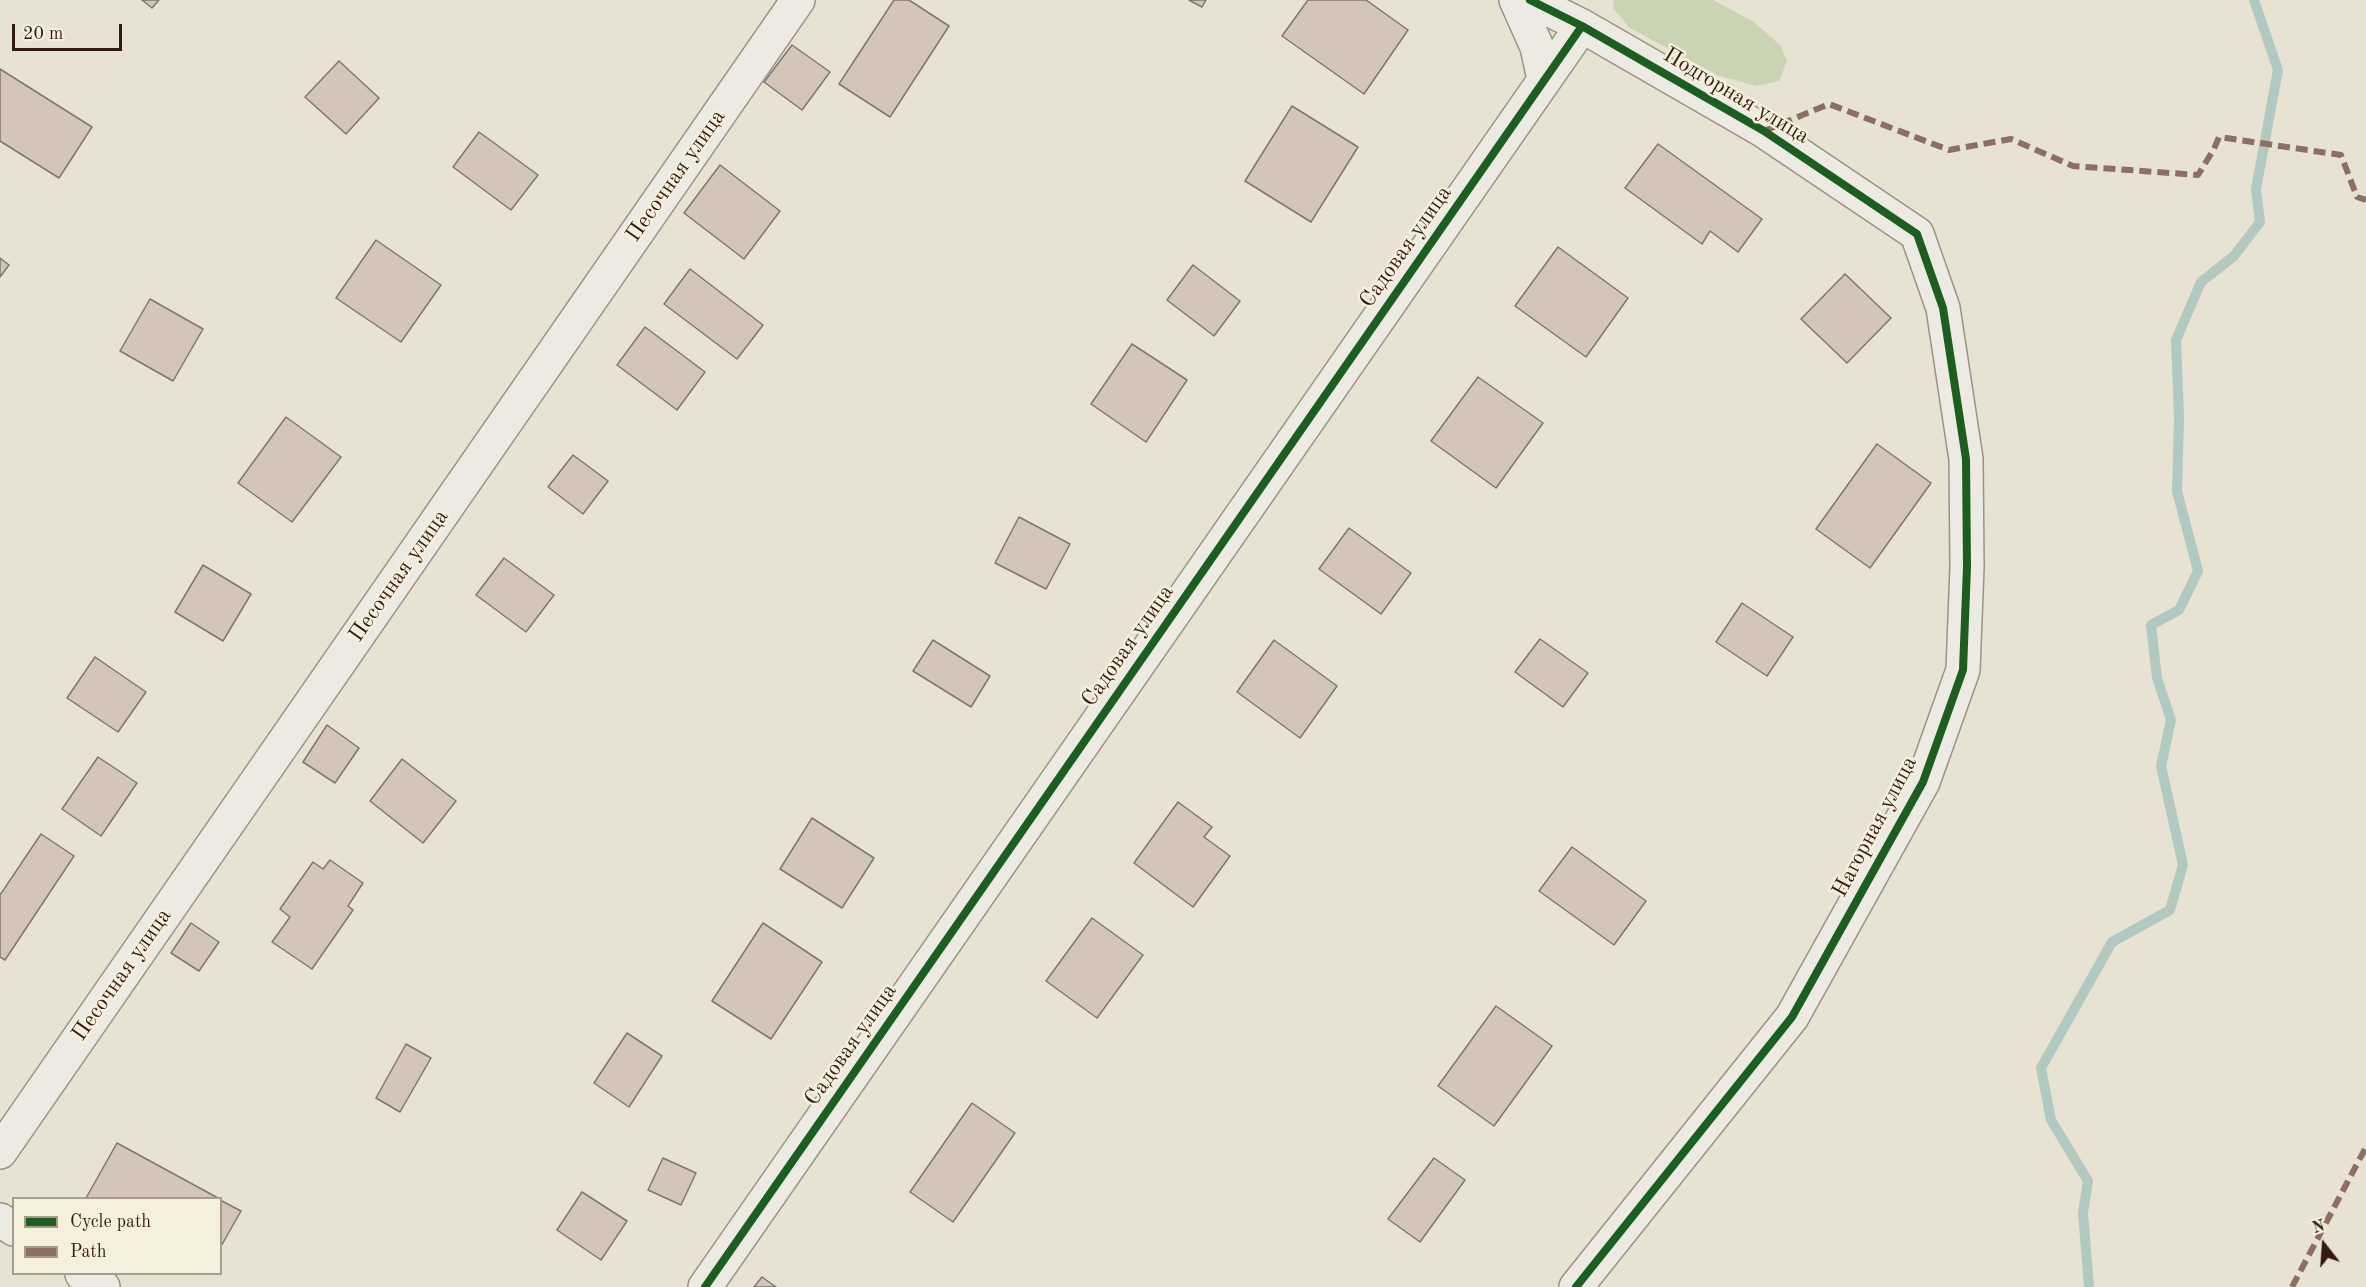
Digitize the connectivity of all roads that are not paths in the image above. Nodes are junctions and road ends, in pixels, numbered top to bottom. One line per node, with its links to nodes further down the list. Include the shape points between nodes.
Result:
1 (798, 0): 7 (street, Песочная улица)
2 (1516, 0): 5 (street, via 1537,47)
3 (1530, 0): 4 (street, Подгорная улица)
4 (1582, 26): 5 (street, Садовая улица); 6 (street, Подгорная улица, via 1764,130)
5 (1544, 80): 10 (street, Садовая улица)
6 (1917, 234): 11 (street, Нагорная улица, via 1943,308 1966,459 1964,670 1923,782 1792,1017)
7 (0, 1152)
8 (84, 1275): 9 (street)
9 (103, 1287)
10 (705, 1287)
11 (1576, 1287)

